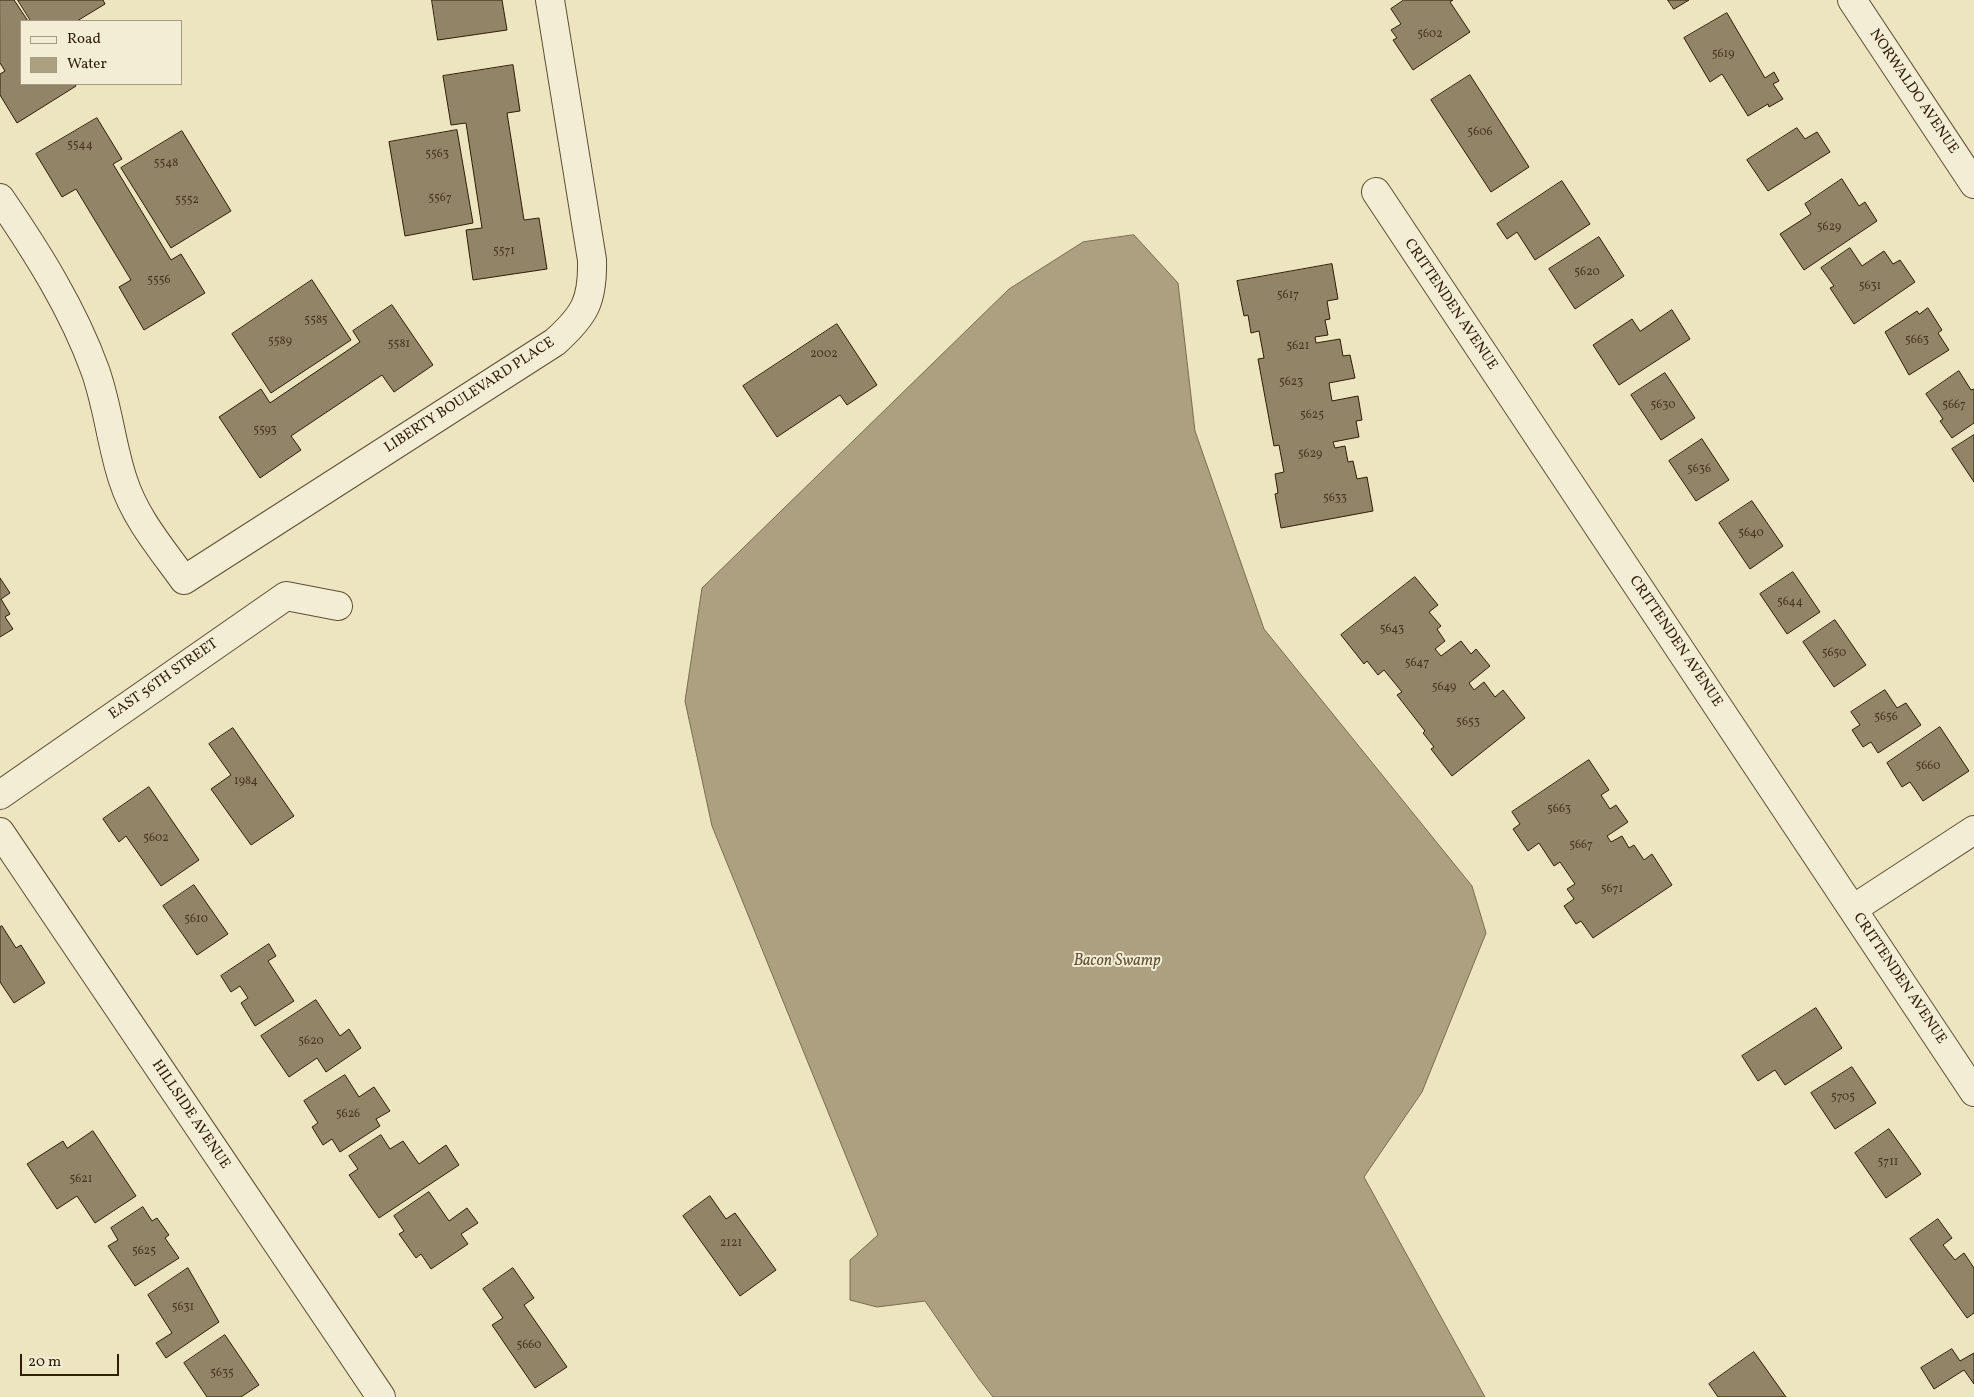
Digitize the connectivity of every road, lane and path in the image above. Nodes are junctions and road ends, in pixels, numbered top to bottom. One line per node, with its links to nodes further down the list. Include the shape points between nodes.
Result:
1 (550, 0): 5 (street, LIBERTY BOULEVARD PLACE, via 592,260 590,296 582,312 555,342 184,580 141,520 123,482 101,388 78,329)
2 (1852, 0): 3 (street, NORWALDO AVENUE)
3 (1974, 184)
4 (1376, 192): 10 (street, CRITTENDEN AVENUE)
5 (0, 198)
6 (338, 606): 7 (street, EAST 56TH STREET, via 286,596)
7 (0, 795)
8 (1974, 830): 10 (street)
9 (0, 832): 12 (street, HILLSIDE AVENUE)
10 (1853, 909): 11 (street, CRITTENDEN AVENUE)
11 (1974, 1092)
12 (380, 1397)

